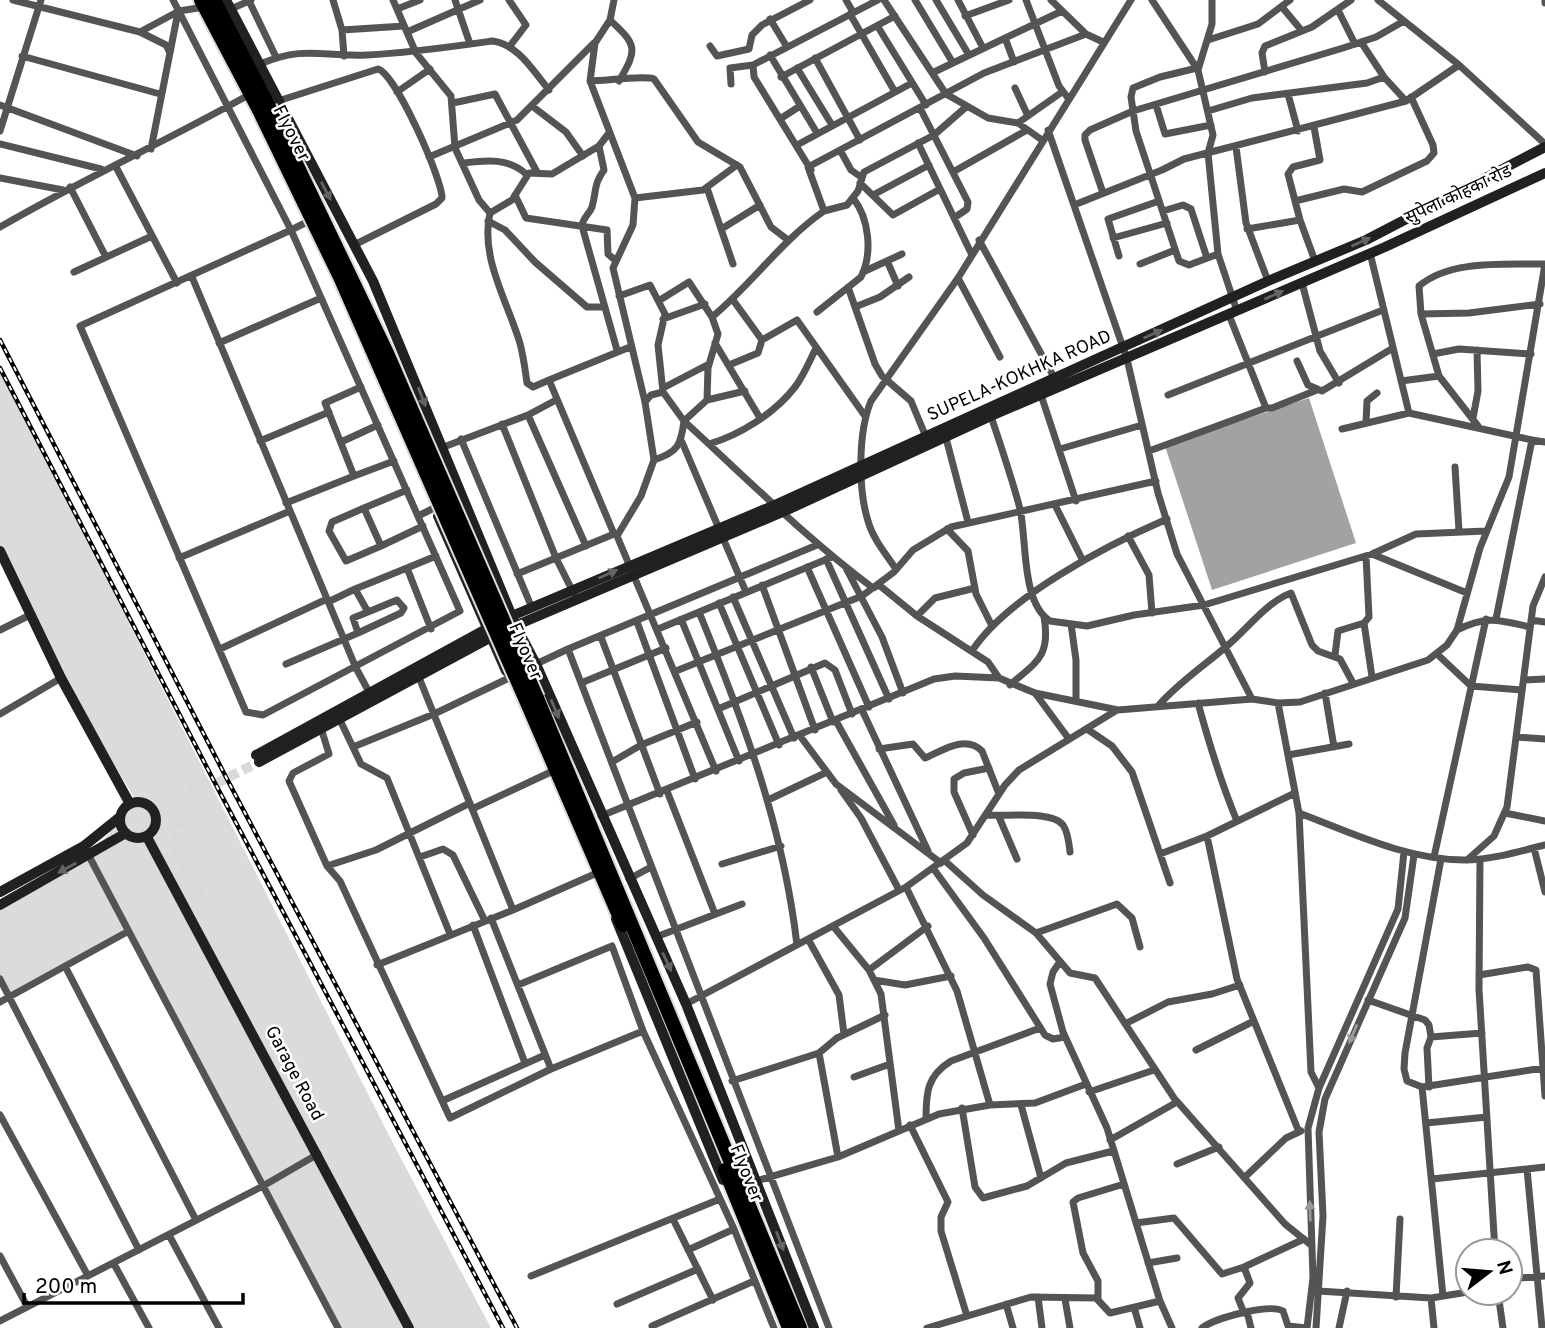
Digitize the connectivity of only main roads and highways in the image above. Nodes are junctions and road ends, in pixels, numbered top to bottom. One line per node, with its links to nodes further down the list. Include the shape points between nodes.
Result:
1 (215, 0): 3 (highway, Flyover)
2 (198, 3): 3 (highway, Flyover)
3 (269, 106): 4 (highway, Flyover, bridge, via 663,1018); 5 (highway, Flyover, bridge, via 382,342 559,747)
4 (786, 1328)
5 (800, 1328)

